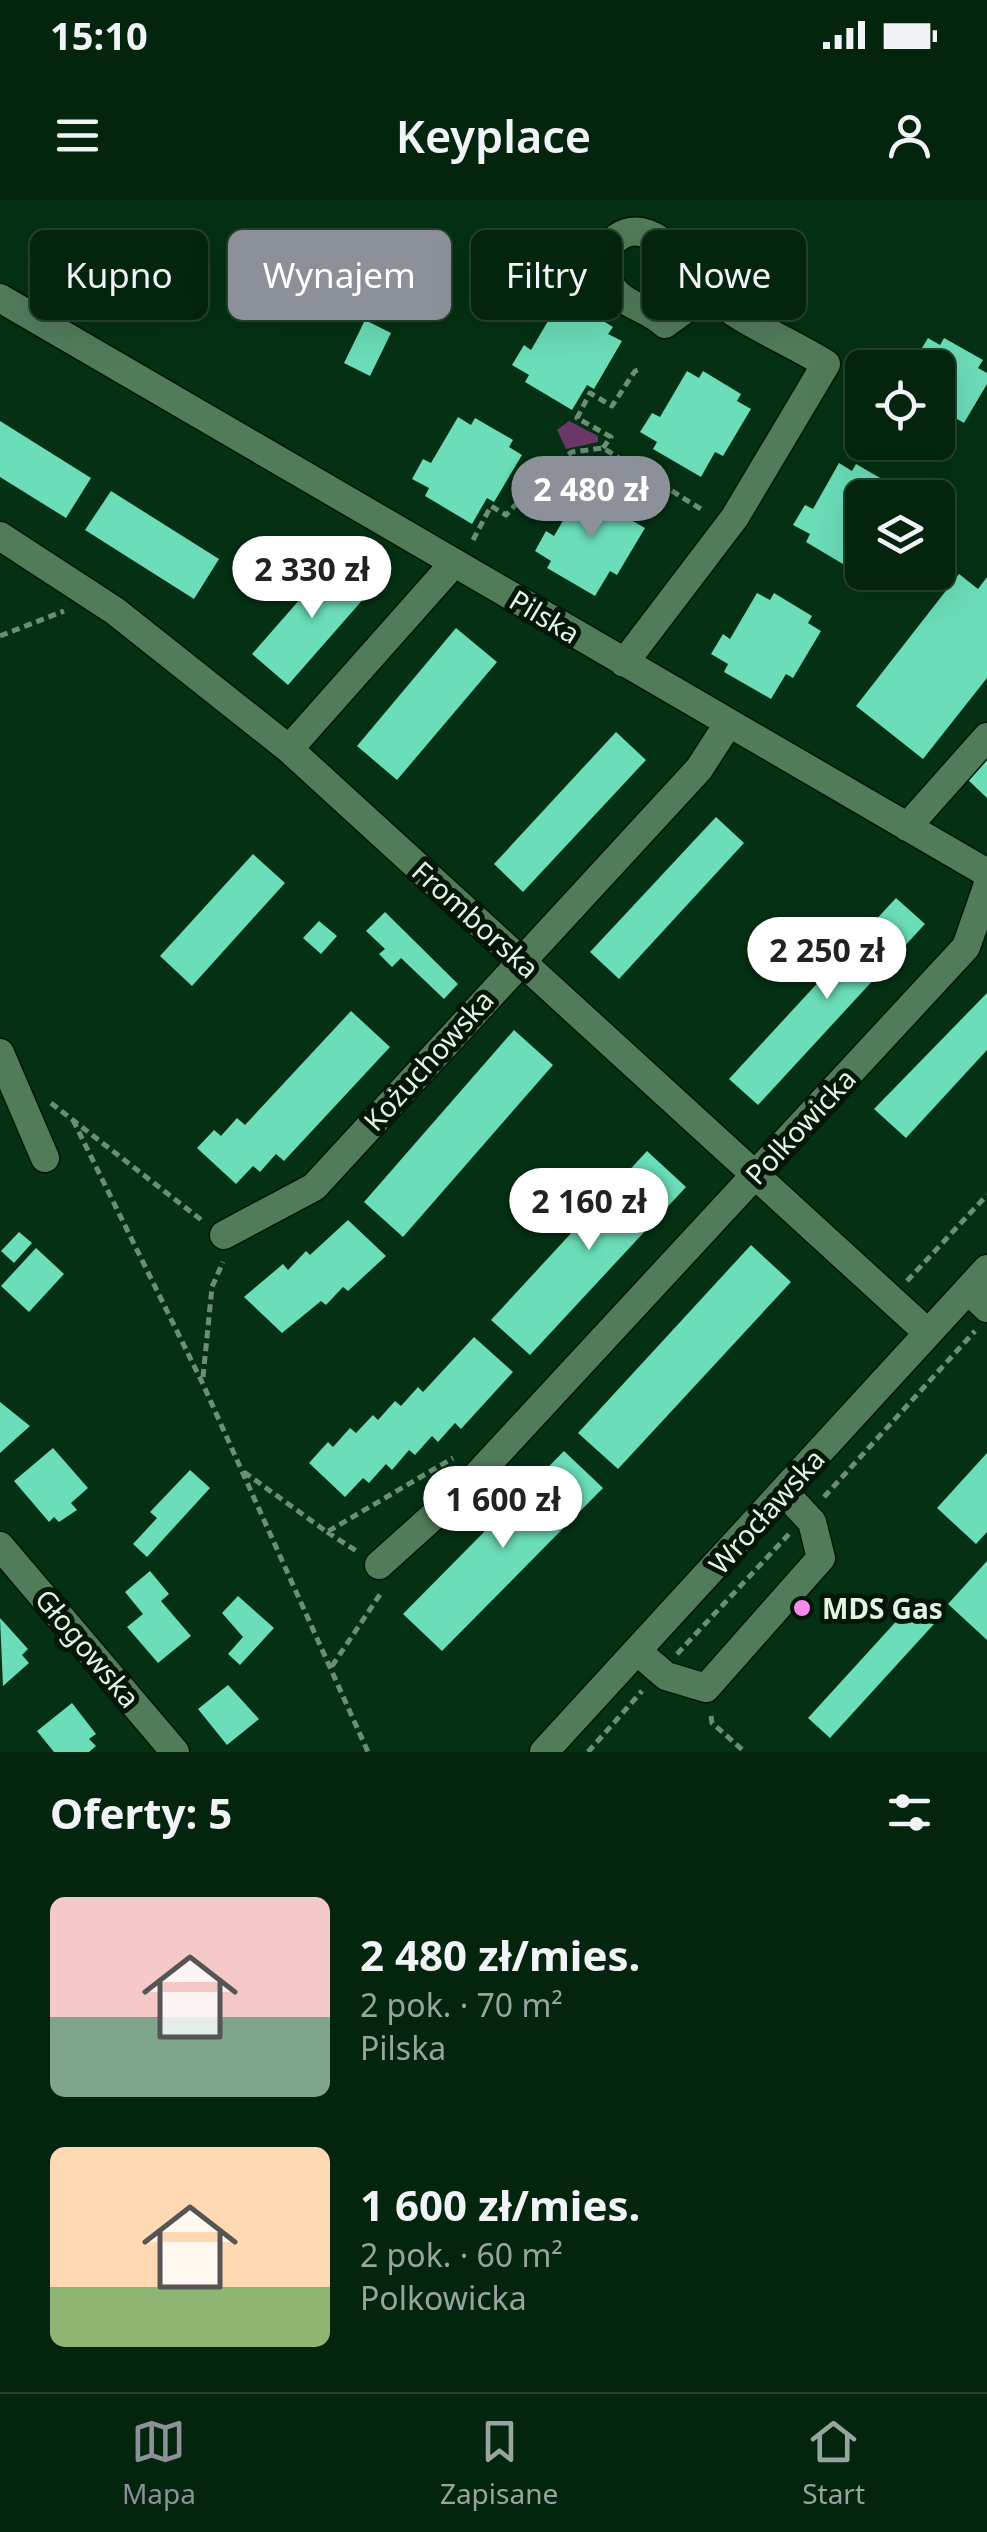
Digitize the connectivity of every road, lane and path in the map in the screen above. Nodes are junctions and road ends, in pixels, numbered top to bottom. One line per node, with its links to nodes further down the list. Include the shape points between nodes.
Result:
1 (0, 298): 8 (street, Pilska)
2 (752, 320): 5 (street, via 826,364)
3 (642, 369): 4 (path, via 612,406 590,393 576,418 611,437)
4 (603, 448): 5 (path); 7 (path, via 572,452 552,466 506,516 491,506 471,539)
5 (727, 526): 11 (street)
6 (0, 536): 14 (street, Fromborska, via 116,611)
7 (486, 547)
8 (454, 563): 11 (street, Pilska); 14 (street)
9 (66, 610): 10 (path)
10 (0, 636)
11 (624, 663): 12 (street, Pilska)
12 (728, 724): 15 (street, Pilska); 18 (street, Kożuchowska, via 699,769)
13 (987, 736): 15 (street)
14 (289, 749): 18 (street, Fromborska)
15 (906, 827): 16 (street, Pilska)
16 (987, 872)
17 (987, 886): 23 (street, Polkowicka, via 966,947)
18 (520, 958): 23 (street, Fromborska); 25 (street, Kożuchowska, via 314,1187)
19 (0, 1053): 22 (street)
20 (46, 1099): 21 (path)
21 (73, 1120): 25 (path); 30 (path)
22 (46, 1158)
23 (754, 1176): 27 (street, Fromborska); 36 (street, Polkowicka, via 469,1484)
24 (987, 1196): 27 (path)
25 (224, 1235): 30 (path)
26 (987, 1269): 28 (street, Wrocławska)
27 (890, 1298): 29 (street, Fromborska)
28 (977, 1299): 29 (street, Wrocławska)
29 (928, 1333): 33 (street, Wrocławska)
30 (202, 1382): 32 (path)
31 (462, 1453): 34 (path)
32 (241, 1470): 34 (path); 38 (path)
33 (784, 1492): 37 (street, Wrocławska); 39 (street, via 812,1522 821,1558)
34 (327, 1532): 36 (path)
35 (0, 1546): 40 (street, Głogowska)
36 (380, 1565): 38 (path, via 392,1582)
37 (638, 1651): 39 (street, via 666,1676); 42 (street, Wrocławska)
38 (332, 1667): 41 (path)
39 (706, 1688): 43 (path, via 712,1723)
40 (175, 1752)
41 (368, 1752)
42 (544, 1752)
43 (745, 1752)

